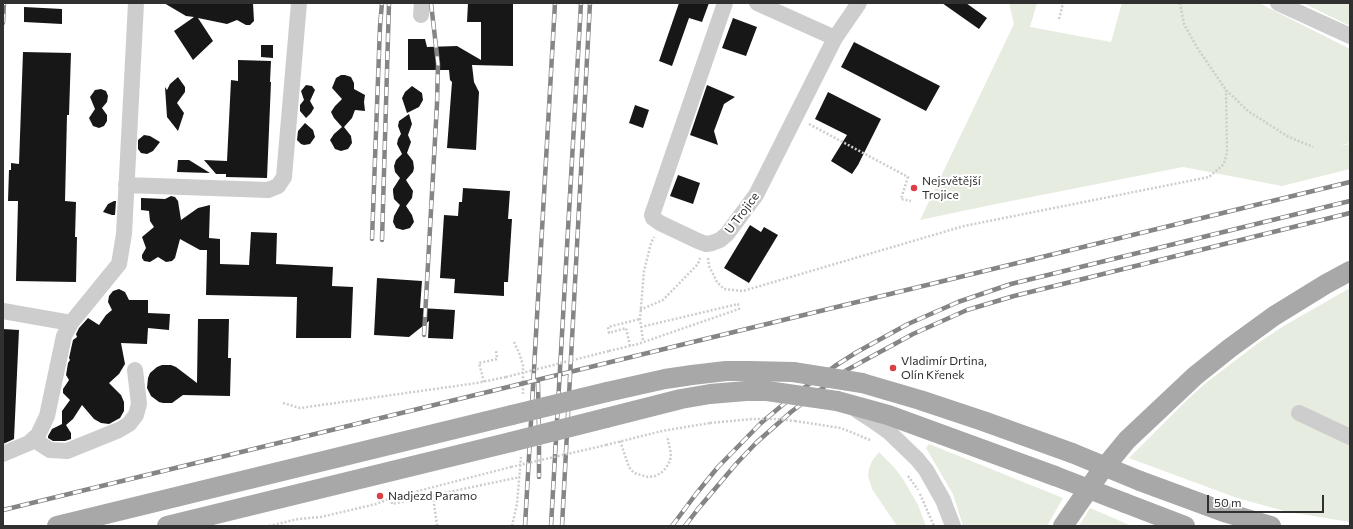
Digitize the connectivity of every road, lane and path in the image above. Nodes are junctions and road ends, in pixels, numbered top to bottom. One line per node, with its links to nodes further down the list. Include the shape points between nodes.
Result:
1 (136, 3): 15 (street)
2 (299, 3): 15 (street, via 284,177 278,186 268,190)
3 (725, 3): 17 (street, via 653,211 653,218)
4 (758, 3): 11 (street)
5 (858, 3): 11 (street, U Trojice)
6 (1063, 3): 9 (path)
7 (1180, 3): 12 (path, via 1184,24 1198,50)
8 (1278, 3): 10 (street)
9 (1059, 19)
10 (1350, 36)
11 (835, 38): 13 (street, U Trojice)
12 (1226, 90): 14 (path, via 1248,111 1288,136); 18 (path, via 1227,152 1224,164 1209,176 964,226 743,291 724,289 717,282 709,266)
13 (796, 117): 16 (path, via 908,177 901,199); 18 (street, U Trojice, via 749,206 727,234 712,244)
14 (1313, 147)
15 (126, 185): 23 (street, via 124,234 119,264)
16 (911, 201)
17 (660, 223): 18 (street); 20 (path, via 651,243 644,271)
18 (706, 244): 20 (path, via 698,264 663,300)
19 (1350, 271): 49 (main road, via 1274,316 1195,376 1127,440 1098,474)
20 (640, 310): 22 (path)
21 (3, 311): 23 (street)
22 (640, 319): 24 (path); 26 (path, via 608,327 609,333 626,328)
23 (71, 323): 35 (street, via 64,336 46,416 38,435)
24 (640, 327): 25 (path); 26 (path, via 738,304 739,309)
25 (643, 340)
26 (630, 346): 29 (path, bridge)
27 (496, 350): 29 (path, via 497,359 479,363)
28 (135, 370): 35 (street, via 139,404 136,415 129,424 67,452 50,450)
29 (484, 382): 31 (path, via 300,408)
30 (837, 401): 44 (main road, bridge, via 767,391 710,394 681,399); 48 (street, via 889,432 917,459 940,495); 50 (main road, bridge, via 888,415)
31 (283, 403)
32 (1299, 413): 34 (street)
33 (667, 436): 36 (path, via 670,461 661,473 648,478 634,473 629,467)
34 (1350, 437)
35 (33, 439): 38 (street)
36 (620, 441): 37 (path, bridge, via 662,431 752,419 777,419 841,428); 42 (path, bridge)
37 (873, 441)
38 (3, 454)
39 (905, 472): 47 (path, via 918,491)
40 (520, 477): 41 (path)
41 (433, 496): 42 (path, via 392,504); 46 (path)
42 (391, 498): 45 (path, via 321,517)
43 (57, 526): 51 (main road, bridge, via 607,392 665,379 742,371 793,372 862,383 976,418 1227,513)
44 (167, 526)
45 (269, 526)
46 (437, 526)
47 (934, 526)
48 (953, 526)
49 (1063, 526)
50 (1185, 526)
51 (1271, 526)

